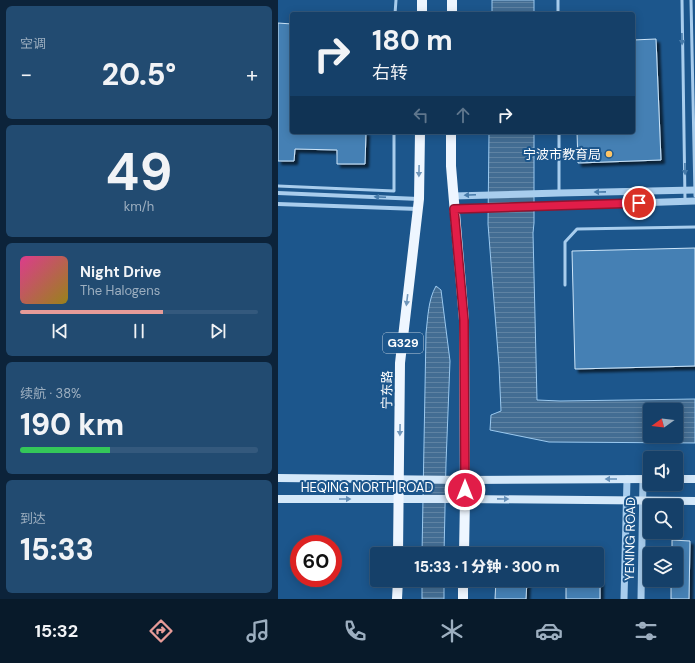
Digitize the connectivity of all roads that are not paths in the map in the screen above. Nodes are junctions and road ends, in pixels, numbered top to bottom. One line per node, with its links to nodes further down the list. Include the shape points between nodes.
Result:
1 (396, 0): 7 (lane)
2 (422, 0): 8 (main road)
3 (452, 0): 9 (main road)
4 (558, 0): 10 (lane)
5 (682, 0): 16 (lane, one-way to 16)
6 (691, 0): 17 (lane)
7 (396, 12)
8 (422, 12)
9 (452, 12)
10 (558, 12)
11 (394, 134): 15 (lane, via 394,191)
12 (420, 134): 24 (main road, 宁东路 / G329, one-way to 24)
13 (451, 134): 20 (main road)
14 (559, 134): 19 (lane)
15 (278, 186)
16 (685, 190): 17 (street); 19 (street, one-way to 19); 21 (lane)
17 (695, 192)
18 (278, 193): 24 (street, one-way to 18)
19 (559, 193): 20 (street, one-way to 20)
20 (453, 196): 25 (main road)
21 (685, 201): 22 (street); 25 (street)
22 (695, 201)
23 (278, 204): 24 (street)
24 (418, 204): 29 (main road, 宁东路 / G329, one-way to 29, via 400,363)
25 (454, 209): 34 (main road, via 464,320)
26 (695, 227): 27 (lane, via 578,229 565,242)
27 (565, 285)
28 (278, 478): 29 (main road, HEQING NORTH ROAD)
29 (399, 479): 34 (main road, HEQING NORTH ROAD); 37 (main road, 宁东路 / G329)
30 (627, 479): 31 (main road, HEQING NORTH ROAD); 34 (main road, HEQING NORTH ROAD, one-way to 34); 39 (street, YENING ROAD)
31 (643, 479)
32 (683, 479): 33 (main road)
33 (695, 479)
34 (465, 480): 38 (main road)
35 (644, 491): 40 (street, YENING ROAD)
36 (278, 498): 37 (main road, HEQING NORTH ROAD, one-way to 37)
37 (399, 499): 38 (main road, HEQING NORTH ROAD); 42 (main road, 宁东路 / G329)
38 (465, 499): 39 (main road, HEQING NORTH ROAD, one-way to 39); 43 (main road)
39 (626, 501): 40 (main road, HEQING NORTH ROAD); 48 (street, YENING ROAD)
40 (642, 501): 41 (main road, HEQING NORTH ROAD); 49 (street, YENING ROAD)
41 (695, 501)
42 (398, 547)
43 (464, 547)
44 (398, 587): 46 (main road)
45 (463, 587): 47 (main road)
46 (397, 599)
47 (463, 599)
48 (624, 599)
49 (641, 599)

